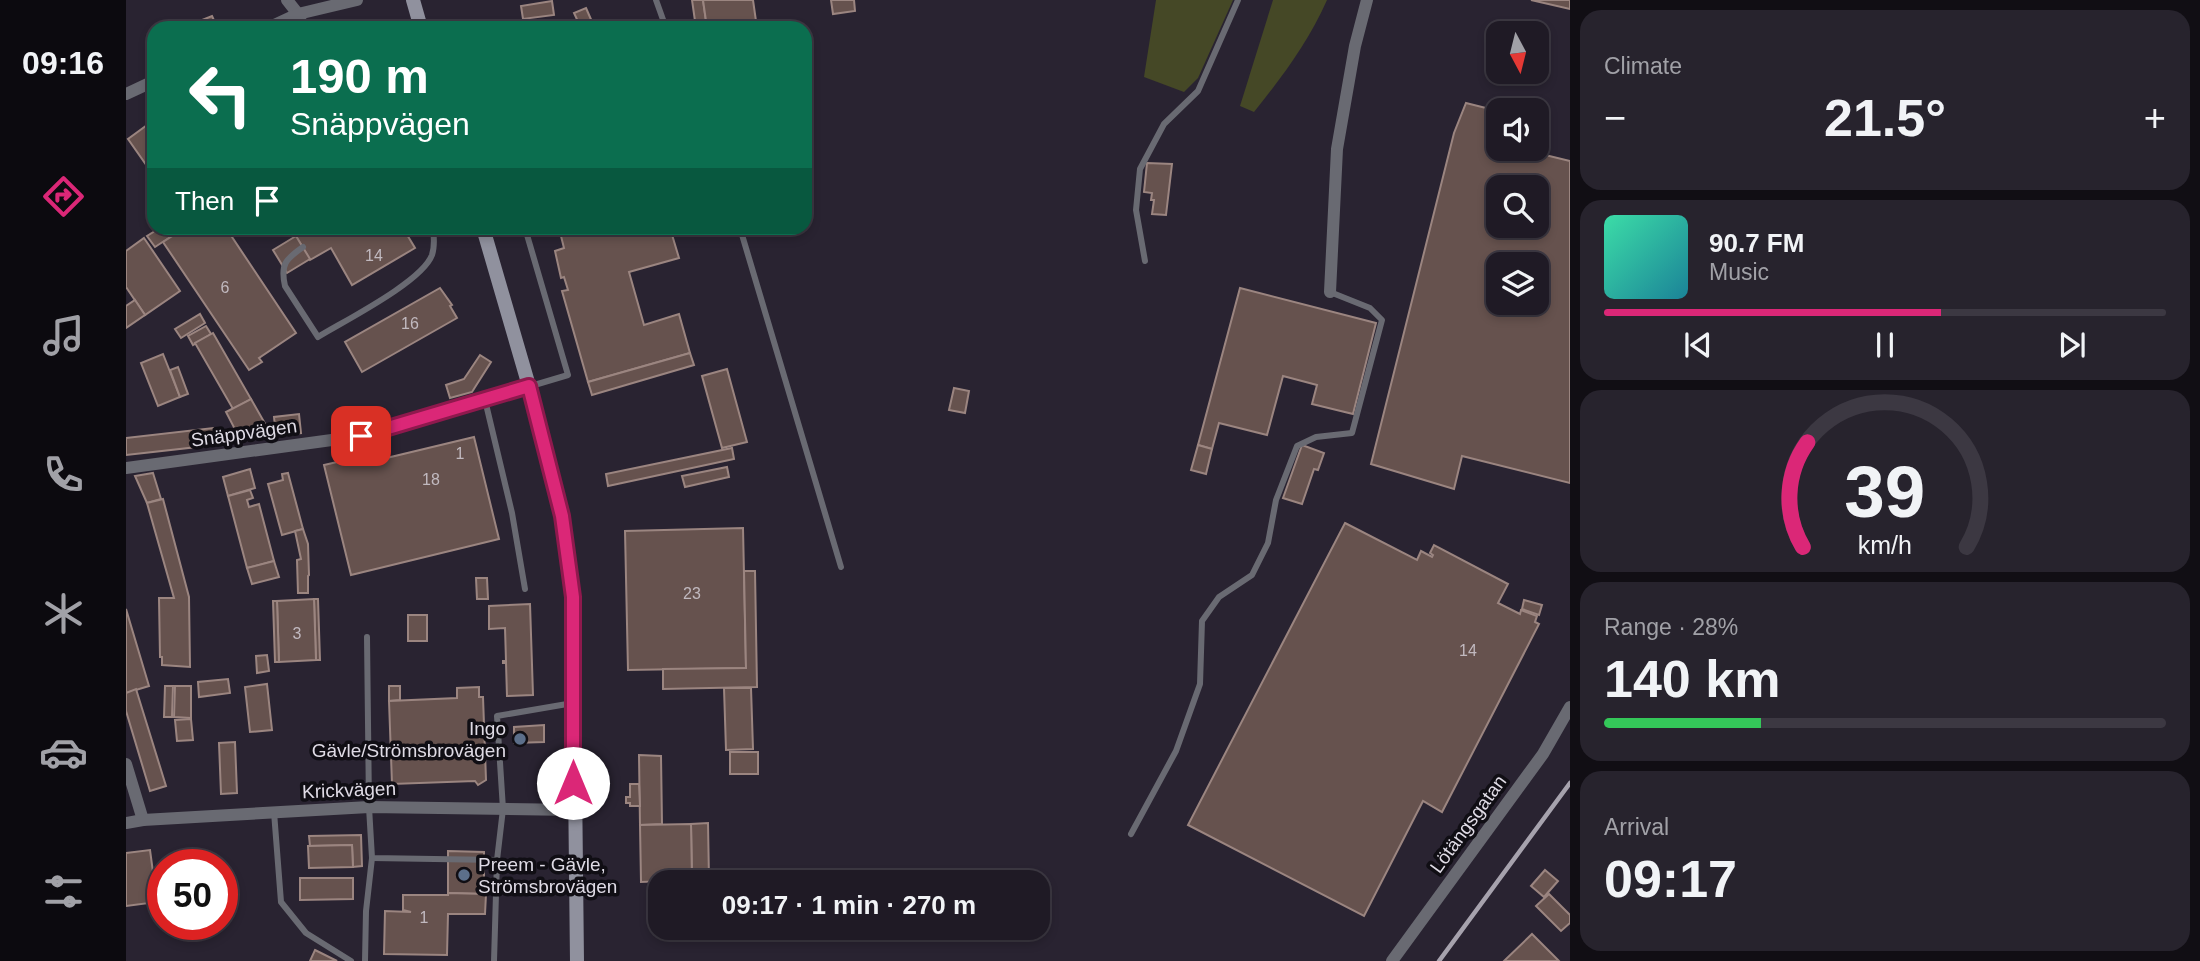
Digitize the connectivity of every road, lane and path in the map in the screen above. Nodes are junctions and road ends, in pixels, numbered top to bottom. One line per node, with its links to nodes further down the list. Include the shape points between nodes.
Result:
1 (287, 0): 7 (street)
2 (357, 0): 7 (street)
3 (413, 0): 10 (main road)
4 (656, 0): 11 (lane)
5 (1238, 0): 19 (lane, via 1198,91 1164,124 1140,169 1136,210)
6 (1367, 0): 20 (street, via 1337,149)
7 (298, 14): 8 (street); 9 (lane)
8 (283, 21)
9 (304, 21)
10 (419, 21)
11 (664, 21)
12 (147, 84): 13 (street)
13 (126, 94)
14 (434, 235): 18 (lane, via 431,256 421,270 318,337 285,286 283,271 288,258)
15 (485, 235): 21 (main road)
16 (527, 235): 21 (lane, via 568,375)
17 (742, 235): 24 (lane)
18 (303, 247)
19 (1145, 261)
20 (1330, 292): 36 (lane, via 1370,307 1382,320 1352,433 1316,436 1297,446 1276,500 1268,542 1252,575 1219,597 1202,621 1200,684 1176,751)
21 (529, 386): 22 (street, Snäppvägen); 27 (main road, via 562,516 573,597)
22 (485, 400): 23 (street, Snäppvägen, via 361,436); 25 (lane)
23 (126, 468)
24 (841, 567)
25 (525, 589)
26 (367, 637): 30 (lane)
27 (573, 703): 31 (lane, via 497,716); 32 (main road)
28 (1570, 707): 43 (street, Lötängsgatan, via 1543,754)
29 (126, 764): 34 (street)
30 (369, 807): 31 (street, Krickvägen); 33 (street, Krickvägen); 37 (lane)
31 (503, 809): 32 (street, Krickvägen); 38 (lane)
32 (574, 810): 42 (main road)
33 (274, 812): 34 (street, Krickvägen); 39 (lane, via 281,902 306,933)
34 (143, 820): 35 (street, Krickvägen)
35 (126, 823)
36 (1131, 834)
37 (372, 858): 38 (lane); 40 (lane)
38 (497, 860): 41 (lane)
39 (351, 961)
40 (365, 961)
41 (494, 961)
42 (577, 961)
43 (1392, 961)

